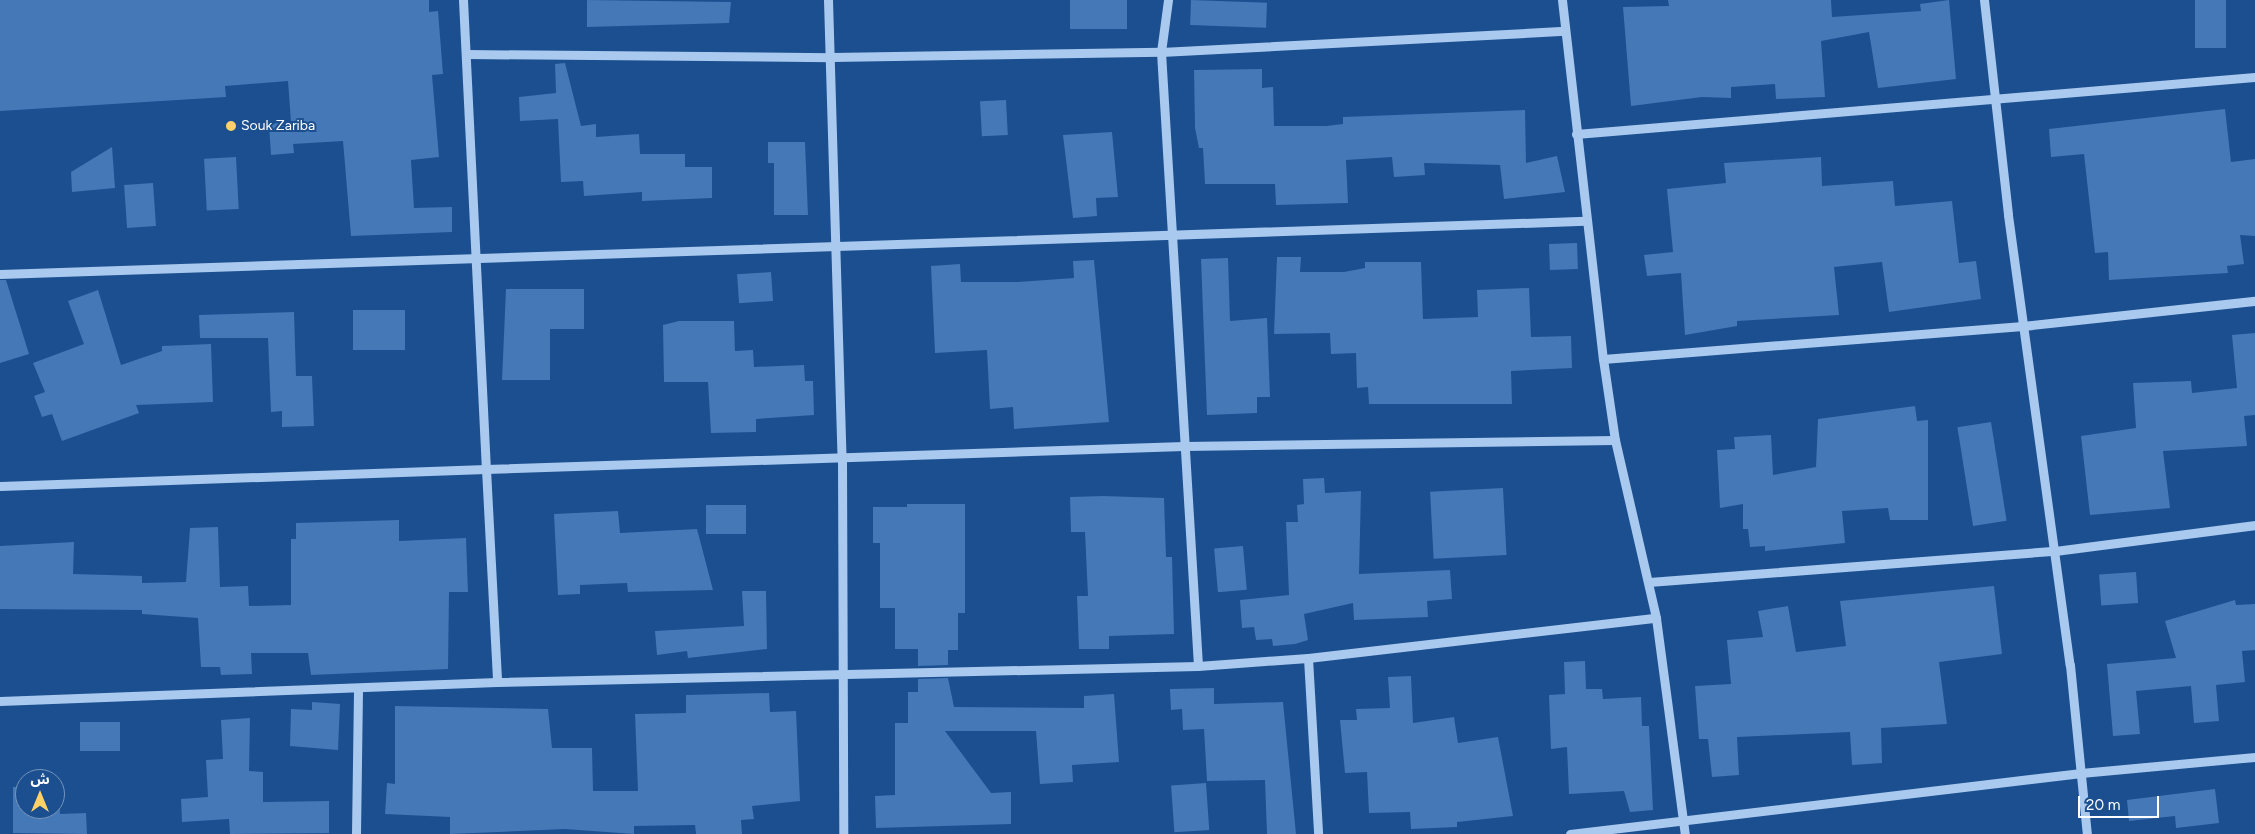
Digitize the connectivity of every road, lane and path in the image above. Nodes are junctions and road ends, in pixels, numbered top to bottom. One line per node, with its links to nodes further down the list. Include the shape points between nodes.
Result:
1 (463, 0): 8 (street)
2 (828, 0): 9 (street)
3 (1168, 0): 7 (street)
4 (1562, 0): 6 (street)
5 (1984, 0): 11 (street)
6 (1564, 30): 7 (street); 12 (street)
7 (1162, 52): 9 (street); 14 (street)
8 (466, 54): 9 (street); 16 (street)
9 (832, 57): 15 (street)
10 (2255, 77): 11 (street)
11 (1994, 102): 12 (street); 19 (street)
12 (1576, 134): 13 (street)
13 (1585, 221): 14 (street); 20 (street)
14 (1172, 234): 15 (street); 22 (street)
15 (835, 246): 16 (street); 23 (street)
16 (474, 258): 17 (street); 24 (street)
17 (0, 274)
18 (2255, 302): 19 (street)
19 (2023, 326): 20 (street); 27 (street)
20 (1602, 359): 21 (street)
21 (1615, 440): 22 (street); 28 (street)
22 (1184, 446): 23 (street); 31 (street)
23 (842, 459): 24 (street); 32 (street)
24 (486, 468): 25 (street); 33 (street)
25 (0, 486)
26 (2255, 525): 27 (street)
27 (2055, 551): 28 (street); 37 (street)
28 (1649, 582): 29 (street)
29 (1656, 618): 30 (street); 38 (street)
30 (1308, 658): 31 (street); 41 (street)
31 (1198, 666): 32 (street)
32 (844, 674): 33 (street); 40 (street)
33 (497, 682): 34 (street)
34 (358, 688): 35 (street); 39 (street)
35 (0, 701)
36 (2255, 757): 37 (street)
37 (2081, 772): 38 (street); 44 (street)
38 (1684, 819): 42 (street); 43 (street)
39 (356, 834)
40 (843, 834)
41 (1318, 834)
42 (1570, 834)
43 (1685, 834)
44 (2087, 834)

